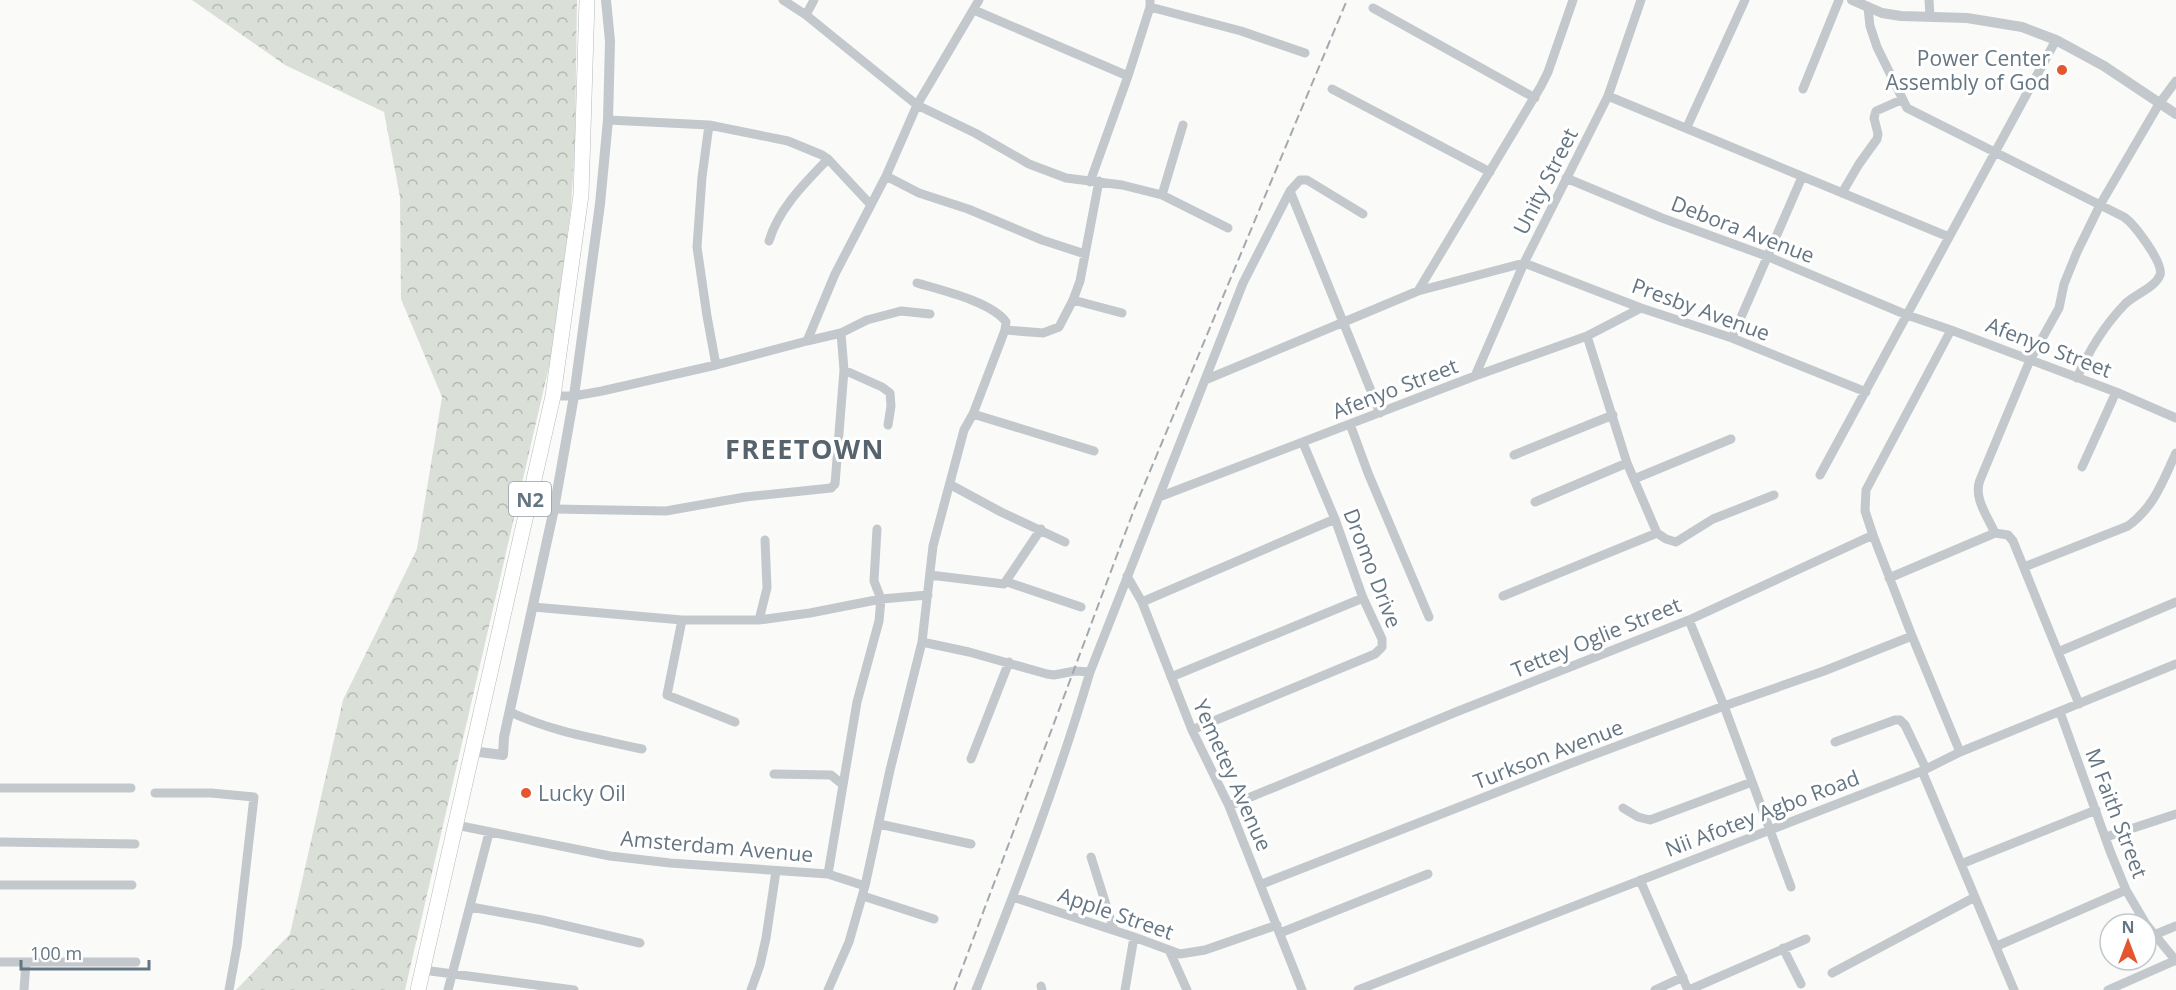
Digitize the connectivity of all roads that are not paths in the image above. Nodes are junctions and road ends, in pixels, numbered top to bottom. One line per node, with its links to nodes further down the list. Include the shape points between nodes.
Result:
1 (587, 0): 75 (highway, N2, via 581,195)
2 (606, 0): 30 (street, via 610,41)
3 (783, 0): 16 (street)
4 (814, 0): 16 (street)
5 (979, 0): 15 (street)
6 (1573, 0): 25 (street, via 1548,72)
7 (1641, 0): 24 (street, Unity Street)
8 (1745, 0): 33 (street)
9 (1839, 0): 23 (street)
10 (1852, 0): 14 (street)
11 (1929, 0): 17 (street)
12 (1150, 3): 19 (street); 20 (street)
13 (1373, 8): 25 (street)
14 (1868, 8): 17 (street, via 1901,16); 26 (street, via 1877,47)
15 (974, 10): 20 (street); 28 (street)
16 (806, 15): 28 (street)
17 (1930, 16): 18 (street, via 1997,21)
18 (2056, 40): 27 (street, via 2104,66); 34 (street)
19 (1305, 53)
20 (1128, 76): 40 (street)
21 (2176, 81): 27 (street)
22 (1332, 89): 36 (street)
23 (1803, 89)
24 (1608, 96): 33 (street); 39 (street, Unity Street)
25 (1534, 98): 36 (street)
26 (1901, 100): 34 (street, via 1913,113); 42 (street, via 1876,111 1877,139)
27 (2159, 104): 29 (street); 45 (street)
28 (917, 105): 37 (street); 40 (street, via 1029,164 1066,178)
29 (2176, 114)
30 (608, 120): 31 (street); 76 (street)
31 (709, 125): 35 (street, via 788,141); 68 (street, via 697,247)
32 (1183, 125): 43 (street)
33 (1687, 127): 38 (street)
34 (1994, 152): 45 (street); 48 (street)
35 (828, 159): 44 (street); 49 (street, via 797,191)
36 (1490, 172): 54 (street)
37 (886, 176): 44 (street); 50 (street, via 919,193)
38 (1802, 177): 42 (street); 51 (street)
39 (1566, 178): 51 (street, Debora Avenue); 52 (street, Unity Street)
40 (1094, 182): 43 (street); 50 (street)
41 (1290, 191): 46 (street, via 1300,180 1306,180); 60 (street); 72 (street, via 1253,261)
42 (1842, 194): 48 (street)
43 (1162, 195): 47 (street)
44 (870, 204): 66 (street)
45 (2100, 206): 67 (street, via 2064,284 2060,308); 71 (street, via 2128,220 2161,271 2156,280 2127,302 2096,339)
46 (1363, 214)
47 (1228, 228)
48 (1949, 237): 59 (street)
49 (769, 241)
50 (1085, 254): 55 (street)
51 (1769, 257): 59 (street, Debora Avenue); 65 (street)
52 (1524, 263): 54 (street); 56 (street, Presby Avenue); 70 (street, Unity Street)
53 (917, 283): 61 (street, via 972,300 999,314 1006,322)
54 (1418, 291): 60 (street)
55 (1073, 300): 57 (street); 61 (street, via 1059,327 1043,333)
56 (1641, 308): 64 (street, Afenyo Street); 65 (street, Presby Avenue)
57 (1122, 313)
58 (930, 314): 63 (street, via 901,311 867,320)
59 (1907, 315): 62 (street, Afenyo Street); 73 (street)
60 (1343, 321): 72 (street); 77 (street)
61 (1005, 330): 78 (street)
62 (1951, 330): 67 (street, Afenyo Street); 102 (street, via 1866,490 1865,511)
63 (841, 333): 66 (street); 69 (street)
64 (1587, 336): 70 (street, Afenyo Street); 79 (street)
65 (1732, 338): 73 (street, Presby Avenue)
66 (807, 341): 68 (street)
67 (2030, 360): 71 (street, Afenyo Street); 101 (street, via 1978,485 1979,498)
68 (716, 365): 76 (street)
69 (844, 370): 82 (street, via 890,393); 96 (street, via 835,483 831,488 666,511)
70 (1475, 376): 77 (street, Afenyo Street)
71 (2077, 378): 74 (street, Afenyo Street)
72 (1205, 380): 94 (street)
73 (1866, 392): 90 (street)
74 (2116, 392): 80 (street, Afenyo Street); 89 (street)
75 (553, 396): 76 (street); 137 (highway, N2)
76 (574, 396): 96 (street)
77 (1380, 413): 81 (street, Afenyo Street)
78 (973, 414): 85 (street); 92 (street, via 964,430)
79 (1613, 415): 87 (street); 88 (street)
80 (2176, 418)
81 (1350, 424): 84 (street, Afenyo Street); 118 (street)
82 (888, 425)
83 (1731, 439): 91 (street)
84 (1303, 443): 94 (street, Afenyo Street); 97 (street, Dromo Drive)
85 (1094, 451)
86 (2176, 453): 105 (street, via 2155,499 2128,526)
87 (1514, 455)
88 (1627, 463): 91 (street); 95 (street)
89 (2082, 467)
90 (1820, 475)
91 (1634, 479): 100 (street)
92 (951, 485): 99 (street); 106 (street, via 933,546)
93 (1774, 495): 100 (street, via 1713,519 1676,542)
94 (1159, 497): 107 (street)
95 (1535, 502)
96 (554, 509): 116 (street)
97 (1335, 519): 112 (street, Dromo Drive); 114 (street)
98 (877, 529): 113 (street, via 874,581)
99 (1041, 529): 104 (street); 109 (street)
100 (1657, 533): 111 (street)
101 (1995, 533): 105 (street, via 2010,537); 108 (street)
102 (1873, 535): 108 (street); 121 (street, Tettey Oglie Street)
103 (765, 540): 120 (street, via 767,588)
104 (1065, 542)
105 (2024, 567): 124 (street)
106 (930, 575): 109 (street); 110 (street)
107 (1127, 576): 114 (street, Yemetey Avenue); 127 (street)
108 (1889, 578): 122 (street)
109 (1007, 582): 117 (street)
110 (928, 595): 113 (street); 123 (street)
111 (1503, 596)
112 (1363, 598): 128 (street); 134 (street, Dromo Drive, via 1382,639 1380,651)
113 (881, 599): 120 (street); 143 (street, via 878,628 857,702)
114 (1142, 602): 128 (street, Yemetey Avenue)
115 (2176, 602): 124 (street)
116 (533, 607): 119 (street); 131 (street)
117 (1081, 607)
118 (1429, 617)
119 (682, 620): 120 (street); 133 (street, via 667,695)
120 (759, 620)
121 (1689, 620): 130 (street); 147 (street, Tettey Oglie Street)
122 (1912, 636): 130 (street, Turkson Avenue); 138 (street)
123 (922, 642): 125 (street); 151 (street)
124 (2058, 652): 129 (street)
125 (1009, 662): 127 (street, via 1054,675); 139 (street)
126 (2176, 664): 129 (street, Nii Afotey Agbo Road)
127 (1090, 672): 171 (street)
128 (1171, 677): 134 (street, Yemetey Avenue)
129 (2079, 704): 132 (street, Nii Afotey Agbo Road)
130 (1724, 706): 142 (street); 165 (street, Turkson Avenue)
131 (510, 712): 136 (street, via 563,732); 137 (street, via 503,755)
132 (2060, 712): 138 (street, Nii Afotey Agbo Road); 149 (street, M Faith Street)
133 (735, 722)
134 (1192, 730): 147 (street, Yemetey Avenue)
135 (1835, 742): 140 (street, via 1900,720)
136 (642, 749)
137 (471, 751): 152 (highway, N2)
138 (1960, 752): 140 (street, Nii Afotey Agbo Road)
139 (971, 759)
140 (1924, 770): 153 (street, Nii Afotey Agbo Road); 160 (street)
141 (774, 774): 143 (street, via 831,775)
142 (1752, 782): 148 (street, via 1650,820); 153 (street)
143 (842, 784): 162 (street)
144 (0, 788): 145 (street)
145 (131, 788)
146 (155, 793): 197 (street, via 254,797)
147 (1229, 806): 165 (street, Yemetey Avenue)
148 (1623, 808)
149 (2096, 810): 155 (street, M Faith Street); 160 (street)
150 (2176, 814): 155 (street)
151 (879, 824): 158 (street); 170 (street)
152 (456, 825): 154 (street, Amsterdam Avenue); 191 (highway, N2)
153 (1768, 831): 164 (street, Nii Afotey Agbo Road); 168 (street)
154 (489, 833): 161 (street, Amsterdam Avenue, via 630,858); 173 (street)
155 (2106, 837): 169 (street, M Faith Street)
156 (0, 842): 157 (street)
157 (135, 844)
158 (971, 844)
159 (1091, 856): 178 (street)
160 (1961, 864): 172 (street)
161 (776, 871): 162 (street, Amsterdam Avenue); 201 (street, via 766,938)
162 (828, 874): 170 (street, Amsterdam Avenue)
163 (1428, 874): 177 (street, Apple Street)
164 (1640, 880): 194 (street); 207 (street, Nii Afotey Agbo Road)
165 (1262, 884): 177 (street, Yemetey Avenue)
166 (0, 885): 167 (street)
167 (132, 885)
168 (1791, 887)
169 (2126, 890): 174 (street, M Faith Street); 184 (street)
170 (864, 891): 175 (street, Amsterdam Avenue); 202 (street, via 849,942)
171 (1013, 897): 178 (street, Apple Street); 203 (street)
172 (1975, 897): 184 (street); 192 (street)
173 (471, 907): 183 (street); 193 (street)
174 (2139, 912)
175 (934, 919)
176 (2176, 926): 179 (street)
177 (1278, 929): 186 (street, Apple Street, via 1205,950); 206 (street, Yemetey Avenue)
178 (1114, 930): 180 (street, Apple Street)
179 (2158, 933)
180 (1134, 937): 186 (street, Apple Street); 204 (street)
181 (1806, 939): 185 (street)
182 (2158, 940): 187 (street, M Faith Street)
183 (640, 943)
184 (1997, 946): 210 (street)
185 (1783, 948): 195 (street); 209 (street)
186 (1170, 952): 205 (street)
187 (2176, 961): 211 (street)
188 (0, 962): 189 (street)
189 (26, 962): 190 (street); 196 (street)
190 (136, 962)
191 (423, 970): 193 (street); 198 (highway, N2)
192 (1832, 973)
193 (452, 974): 199 (street); 200 (street)
194 (1683, 976): 208 (street); 209 (street)
195 (1801, 984)
196 (24, 990)
197 (229, 990)
198 (418, 990)
199 (448, 990)
200 (574, 990)
201 (751, 990)
202 (828, 990)
203 (976, 990)
204 (1125, 990)
205 (1187, 990)
206 (1302, 990)
207 (1358, 990)
208 (1655, 990)
209 (1688, 990)
210 (2014, 990)
211 (2108, 990)

